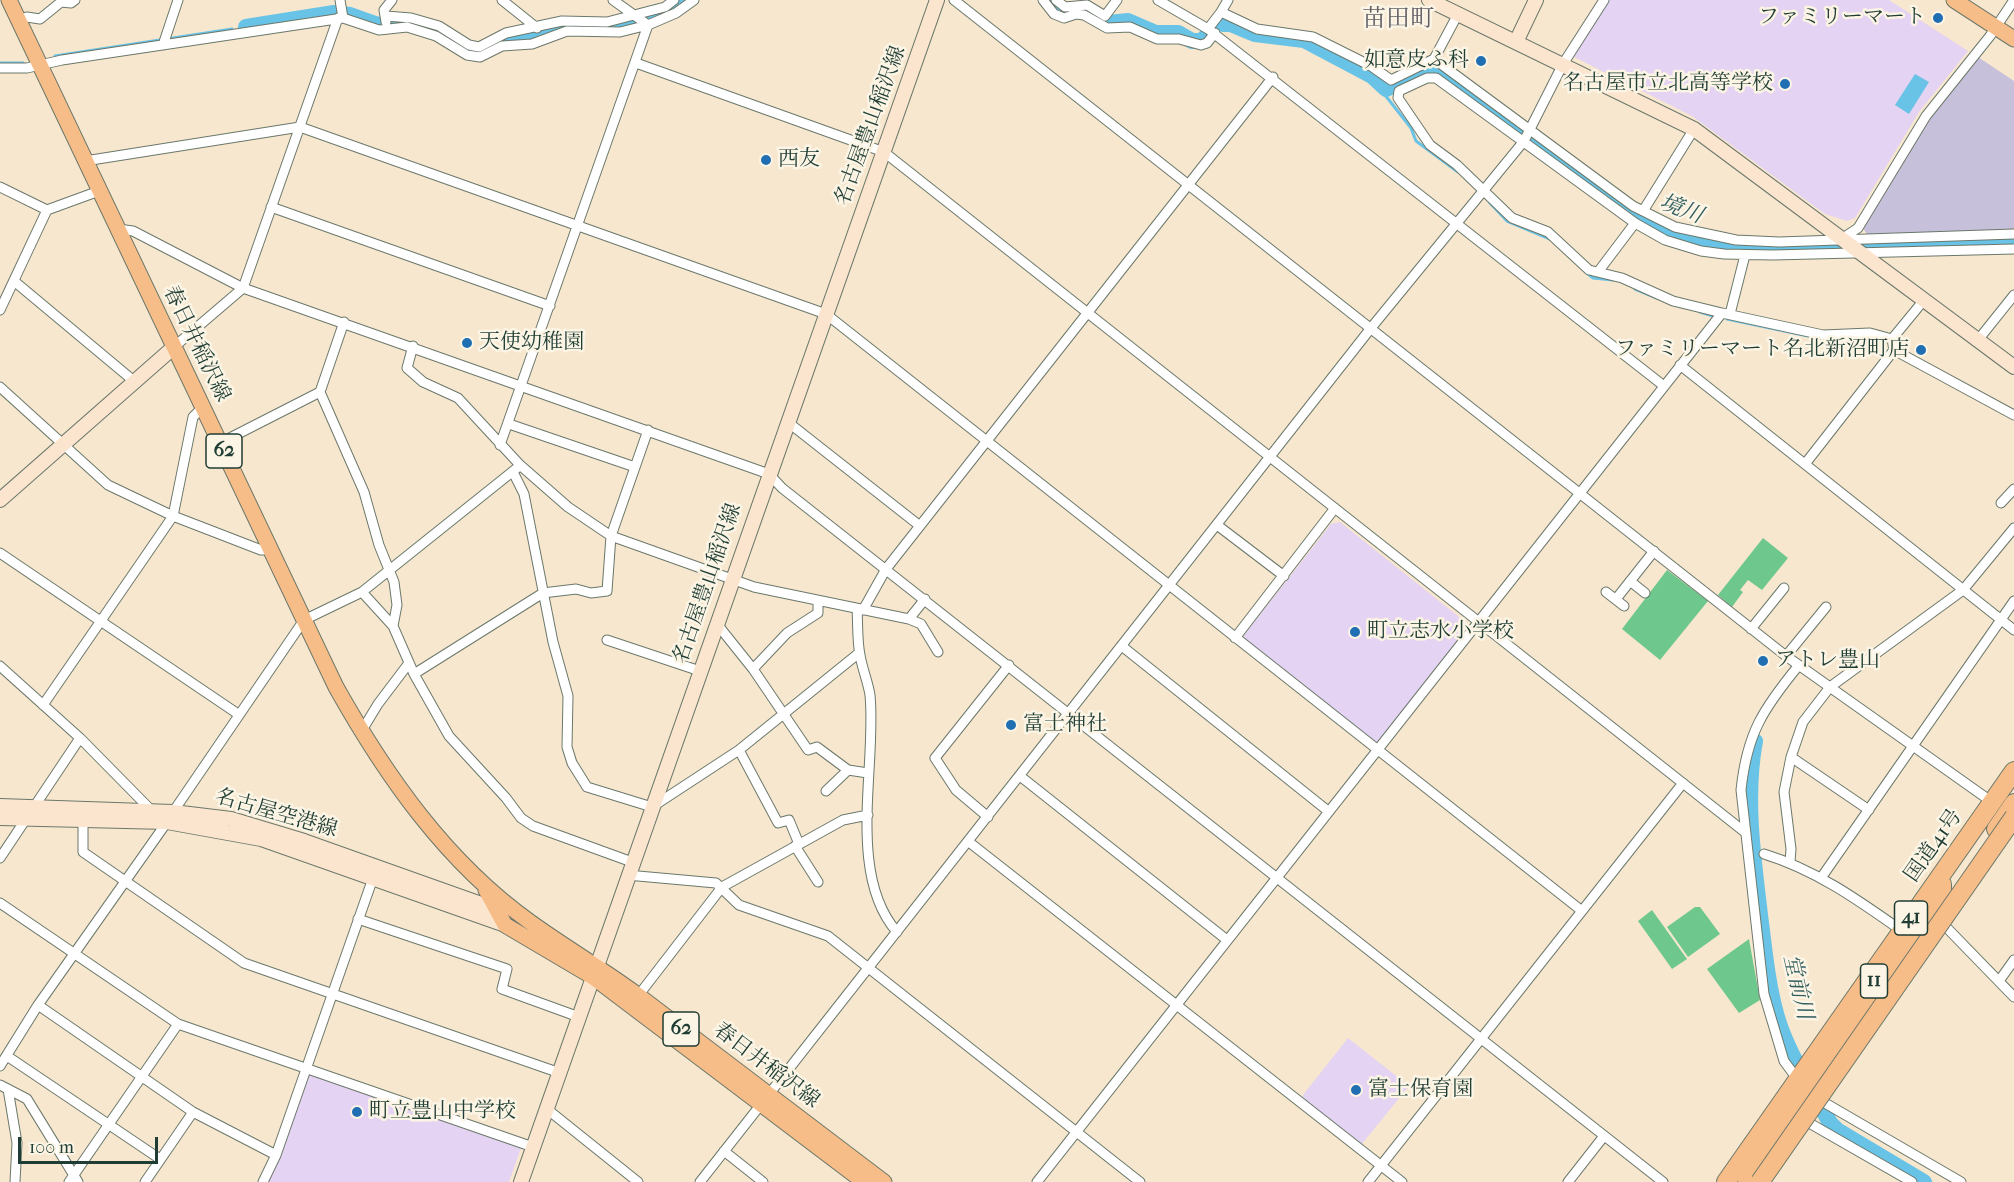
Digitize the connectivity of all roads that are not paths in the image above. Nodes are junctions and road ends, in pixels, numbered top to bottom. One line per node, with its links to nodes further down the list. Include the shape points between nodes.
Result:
1 (9, 0): 24 (main road, 春日井稲沢線 / 62)
2 (75, 0): 24 (street, via 61,2 40,19)
3 (178, 0): 32 (street)
4 (392, 0): 26 (street, via 384,10)
5 (502, 0): 28 (street)
6 (613, 0): 25 (street)
7 (674, 0): 25 (street)
8 (694, 0): 25 (street, via 675,13)
9 (937, 0): 43 (main road, 名古屋豊山稲沢線)
10 (954, 0): 45 (street)
11 (1043, 0): 29 (street, via 1054,14 1064,18 1084,15 1107,28 1130,27 1157,39 1201,45 1207,43)
12 (1056, 0): 13 (street, via 1065,7 1087,5 1105,16)
13 (1118, 0)
14 (1158, 0): 29 (street)
15 (1228, 0): 22 (street)
16 (1429, 0): 23 (main road)
17 (1536, 0): 31 (main road)
18 (1604, 0): 35 (street)
19 (1954, 0): 27 (main road)
20 (2014, 0): 27 (street)
21 (341, 12): 26 (street, via 379,30); 32 (street); 40 (street)
22 (1221, 12): 29 (street); 33 (street, via 1257,28 1313,37 1391,80)
23 (1458, 14): 31 (main road); 33 (street)
24 (19, 20): 36 (main road, 春日井稲沢線 / 62)
25 (641, 20): 26 (street, via 620,32 567,31 532,44 501,46 480,57 467,55 436,36); 28 (street, via 562,21); 34 (street)
26 (386, 23): 28 (street, via 411,18 439,26 479,47 506,33)
27 (1995, 26): 30 (main road); 57 (street, via 1926,116)
28 (537, 28)
29 (1211, 31): 38 (street)
30 (2014, 39)
31 (1516, 42): 35 (main road)
32 (163, 45): 36 (street)
33 (1434, 59): 42 (street)
34 (636, 63): 43 (street); 54 (street)
35 (1563, 64): 41 (main road); 42 (street)
36 (40, 66): 37 (street); 44 (main road, 春日井稲沢線 / 62)
37 (2, 69): 39 (street)
38 (1273, 77): 45 (street); 52 (street)
39 (0, 79)
40 (300, 127): 44 (street); 49 (street); 54 (street)
41 (1694, 129): 51 (street); 57 (main road)
42 (1527, 136): 47 (street); 47 (street, via 1436,78 1399,91 1398,98 1430,145); 51 (street); 53 (street)
43 (884, 152): 67 (street); 68 (main road, 名古屋豊山稲沢線)
44 (85, 161): 48 (main road, 春日井稲沢線 / 62)
45 (1188, 184): 67 (street); 71 (street)
46 (0, 187): 50 (street)
47 (1483, 190): 52 (street); 60 (street, via 1512,218 1548,232 1589,270)
48 (99, 191): 50 (street); 55 (main road, 春日井稲沢線 / 62)
49 (271, 207): 62 (street); 65 (street)
50 (47, 210): 61 (street)
51 (1643, 211): 57 (street, via 1675,227 1736,240)
52 (1456, 223): 71 (street); 80 (street)
53 (1635, 223): 59 (street, via 1665,240 1701,251); 60 (street)
54 (579, 226): 65 (street); 68 (street)
55 (118, 229): 62 (street, via 133,231); 75 (main road, 春日井稲沢線 / 62)
56 (2014, 234): 57 (street)
57 (1850, 245): 58 (street); 59 (street); 64 (main road)
58 (2014, 249)
59 (1745, 255): 69 (street)
60 (1598, 272): 69 (street, via 1622,278 1673,301)
61 (14, 280): 66 (street); 79 (street)
62 (243, 288): 70 (street); 75 (street)
63 (2014, 295): 73 (street)
64 (1923, 300): 72 (street); 73 (main road)
65 (550, 306): 82 (street)
66 (0, 310)
67 (1088, 311): 90 (street); 93 (street)
68 (826, 314): 86 (main road, 名古屋豊山稲沢線); 90 (street)
69 (1726, 314): 72 (street, via 1822,335 1870,333); 77 (street)
70 (344, 322): 74 (street); 83 (street)
71 (1371, 328): 93 (street); 99 (street)
72 (1892, 339): 76 (street)
73 (1978, 340): 78 (main road)
74 (413, 346): 82 (street); 91 (street, via 407,368 423,382 458,398)
75 (174, 347): 79 (main road); 84 (main road, 春日井稲沢線 / 62)
76 (1894, 350): 85 (street); 94 (street)
77 (1680, 365): 80 (street); 94 (street)
78 (2014, 367)
79 (135, 382): 92 (main road)
80 (1664, 386): 99 (street)
81 (0, 387): 92 (street)
82 (522, 387): 87 (street); 88 (street)
83 (320, 392): 89 (street); 111 (street, via 364,492)
84 (203, 407): 89 (main road, 春日井稲沢線 / 62); 103 (street, via 193,417)
85 (2013, 412)
86 (789, 423): 97 (main road, 名古屋豊山稲沢線); 105 (street)
87 (509, 424): 91 (street); 95 (street)
88 (648, 430): 95 (street); 97 (street)
89 (220, 442): 108 (main road, 春日井稲沢線 / 62)
90 (987, 442): 105 (street); 117 (street)
91 (500, 445): 96 (street)
92 (63, 446): 100 (main road); 103 (street, via 108,485)
93 (1270, 456): 102 (street); 104 (street)
94 (1805, 464): 119 (street)
95 (635, 467): 107 (street)
96 (516, 468): 107 (street); 111 (street); 122 (street)
97 (769, 474): 112 (street); 115 (main road, 名古屋豊山稲沢線)
98 (2014, 489): 101 (street)
99 (1580, 492): 109 (street); 134 (street)
100 (0, 500)
101 (2001, 503)
102 (1335, 508): 114 (street); 134 (street)
103 (173, 516): 108 (street); 135 (street)
104 (1217, 525): 114 (street); 117 (street)
105 (920, 526): 112 (street)
106 (2014, 528): 119 (street)
107 (611, 536): 115 (street); 122 (street, via 607,591)
108 (270, 550): 132 (main road, 春日井稲沢線 / 62)
109 (1654, 551): 116 (street); 138 (street)
110 (0, 553): 135 (street)
111 (389, 569): 120 (street); 137 (street, via 398,605)
112 (886, 569): 124 (street); 130 (street)
113 (1624, 570): 116 (street)
114 (1284, 576): 140 (street)
115 (733, 579): 127 (street); 136 (main road, 名古屋豊山稲沢線)
116 (1631, 579): 123 (street); 125 (street)
117 (1170, 586): 140 (street); 142 (street)
118 (1784, 588): 138 (street)
119 (1964, 590): 133 (street); 153 (street)
120 (362, 591): 132 (street); 137 (street)
121 (1606, 592): 125 (street)
122 (543, 593): 152 (street); 174 (street, via 568,696 567,747 572,763 587,787)
123 (1645, 593)
124 (925, 599): 131 (street); 147 (street)
125 (1616, 599): 128 (street)
126 (2014, 601): 133 (street)
127 (818, 602): 130 (street); 150 (street, via 818,613 787,633)
128 (1624, 606)
129 (1826, 607): 145 (street)
130 (860, 610): 131 (street); 144 (street)
131 (909, 619): 143 (street, via 921,624)
132 (304, 620): 155 (street); 158 (main road, 春日井稲沢線 / 62)
133 (2001, 620): 139 (street); 160 (street)
134 (1478, 621): 162 (street); 169 (street)
135 (100, 622): 154 (street); 155 (street)
136 (717, 624): 150 (street); 151 (main road, 名古屋豊山稲沢線)
137 (393, 626): 146 (street)
138 (1751, 629): 145 (street)
139 (2014, 630)
140 (1235, 638): 162 (street)
141 (607, 640): 151 (street)
142 (1123, 647): 157 (street); 177 (street)
143 (938, 652)
144 (859, 653): 156 (street); 166 (street, via 870,695)
145 (1786, 656): 148 (street)
146 (409, 663): 152 (street); 158 (street)
147 (1009, 665): 157 (street); 181 (street, via 934,758 956,790)
148 (1799, 665): 153 (street); 186 (street, via 1767,703 1745,758 1741,790)
149 (0, 666): 154 (street)
150 (753, 669): 156 (street)
151 (700, 671): 174 (main road, 名古屋豊山稲沢線)
152 (414, 674): 191 (street, via 449,736 521,818 532,826)
153 (1830, 687): 160 (street); 163 (street, via 1803,722)
154 (43, 705): 159 (street)
155 (238, 714): 180 (street)
156 (785, 714): 161 (street); 164 (street, via 808,750 816,747)
157 (1070, 714): 167 (street); 196 (street)
158 (361, 732): 194 (main road, 春日井稲沢線 / 62, via 404,797)
159 (81, 738): 176 (street); 178 (street)
160 (1913, 746): 171 (street); 175 (street)
161 (739, 750): 174 (street); 188 (street, via 774,819 778,823 789,820)
162 (1377, 750): 177 (street); 204 (street)
163 (1791, 757): 175 (street); 192 (street, via 1784,792)
164 (848, 770): 166 (street); 170 (street)
165 (2014, 771): 171 (highway, 国道41号 / 41)
166 (868, 773): 179 (street)
167 (1020, 776): 181 (street); 211 (street)
168 (2014, 780): 200 (highway, 11)
169 (1683, 783): 186 (street); 204 (street)
170 (826, 791)
171 (1992, 802): 209 (highway, 国道41号 / 41)
172 (2014, 803): 235 (highway, bridge, via 1949,897 1951,911)
173 (3, 804): 178 (main road, 名古屋空港線)
174 (652, 807): 191 (main road, 名古屋豊山稲沢線)
175 (1869, 810): 197 (street)
176 (152, 811): 178 (main road, 名古屋空港線); 180 (main road, 名古屋空港線)
177 (1328, 811): 196 (street)
178 (30, 813): 183 (main road, 名古屋空港線); 184 (main road, 名古屋空港線); 190 (street)
179 (868, 815): 188 (street, via 843,820); 210 (street, via 866,844 873,884 889,923)
180 (170, 817): 184 (main road, 名古屋空港線); 195 (main road, 名古屋空港線, via 261,840); 198 (street); 203 (main road, 名古屋空港線, via 231,819)
181 (988, 817): 187 (street)
182 (2014, 817): 263 (highway, 11, bridge)
183 (0, 818)
184 (83, 820): 198 (street, via 83,852)
185 (2014, 830): 208 (highway, 41)
186 (1746, 833): 230 (street, via 1764,994 1784,1061)
187 (969, 842): 210 (street); 221 (street)
188 (797, 845): 199 (street); 201 (street)
189 (1764, 854): 192 (street)
190 (0, 858)
191 (632, 862): 193 (main road, 名古屋豊山稲沢線)
192 (1790, 862): 197 (street)
193 (627, 876): 201 (street, via 716,883); 215 (main road, 名古屋豊山稲沢線)
194 (477, 877): 203 (main road, 春日井稲沢線 / 62); 206 (main road, 春日井稲沢線 / 62)
195 (373, 878): 205 (street); 207 (main road, 名古屋空港線)
196 (1276, 878): 211 (street); 224 (street)
197 (1821, 878): 209 (street)
198 (124, 882): 212 (street); 217 (street, via 244,963)
199 (818, 882)
200 (1942, 884): 261 (highway, 11); 262 (highway, via 1942,897)
201 (722, 887): 214 (street, via 739,905 828,936); 218 (street)
202 (0, 903): 212 (street)
203 (498, 909): 206 (main road, 名古屋空港線); 207 (main road, 春日井稲沢線 / 62)
204 (1581, 911): 224 (street)
205 (358, 919): 217 (street); 222 (street, via 507,969 502,989)
206 (530, 922): 215 (main road, 春日井稲沢線 / 62)
207 (505, 925): 215 (main road, 春日井稲沢線 / 62)
208 (1947, 928): 216 (street); 235 (highway, 41)
209 (1902, 931): 230 (highway, 国道41号 / 41)
210 (897, 932): 214 (street)
211 (1227, 940): 221 (street)
212 (76, 954): 220 (street); 223 (street)
213 (2014, 960): 216 (street)
214 (869, 968): 232 (street); 237 (street)
215 (595, 971): 218 (main road, 春日井稲沢線 / 62); 222 (main road, 名古屋豊山稲沢線); 232 (main road, 春日井稲沢線 / 62)
216 (1999, 981): 219 (street)
217 (331, 994): 227 (street); 228 (street)
218 (638, 996): 232 (main road, 春日井稲沢線 / 62)
219 (2014, 997)
220 (38, 1005): 225 (street); 229 (street)
221 (1176, 1005): 237 (street); 243 (street)
222 (579, 1017): 228 (main road, 名古屋豊山稲沢線)
223 (178, 1024): 227 (street); 229 (street)
224 (1481, 1038): 238 (street); 243 (street)
225 (7, 1056): 226 (street); 236 (street)
226 (0, 1066)
227 (307, 1069): 239 (street); 241 (street)
228 (560, 1073): 233 (main road, 名古屋豊山稲沢線)
229 (142, 1075): 234 (street); 236 (street)
230 (1798, 1080): 260 (highway, 国道41号 / 41)
231 (4, 1087): 244 (street, via 27,1099); 245 (street, via 17,1143)
232 (765, 1100): 240 (street); 252 (main road, 春日井稲沢線 / 62); 253 (main road, 春日井稲沢線 / 62)
233 (547, 1109): 239 (main road, 名古屋豊山稲沢線); 249 (street)
234 (193, 1112): 241 (street); 242 (street)
235 (1817, 1112): 264 (highway, 41); 265 (street); 266 (street)
236 (108, 1125): 242 (street); 244 (street)
237 (1077, 1132): 254 (street); 255 (street)
238 (1604, 1136): 258 (street); 259 (street)
239 (533, 1147): 248 (main road, 名古屋豊山稲沢線)
240 (724, 1151): 250 (street); 251 (street)
241 (276, 1155): 247 (street)
242 (160, 1159): 246 (street)
243 (1381, 1166): 256 (street); 257 (street)
244 (73, 1180)
245 (15, 1182)
246 (145, 1182)
247 (263, 1182)
248 (521, 1182)
249 (638, 1182)
250 (699, 1182)
251 (763, 1182)
252 (864, 1182)
253 (884, 1182)
254 (1037, 1182)
255 (1140, 1182)
256 (1368, 1182)
257 (1402, 1182)
258 (1568, 1182)
259 (1663, 1182)
260 (1726, 1182)
261 (1734, 1182)
262 (1747, 1182)
263 (1760, 1182)
264 (1771, 1182)
265 (1912, 1182)
266 (1961, 1182)

